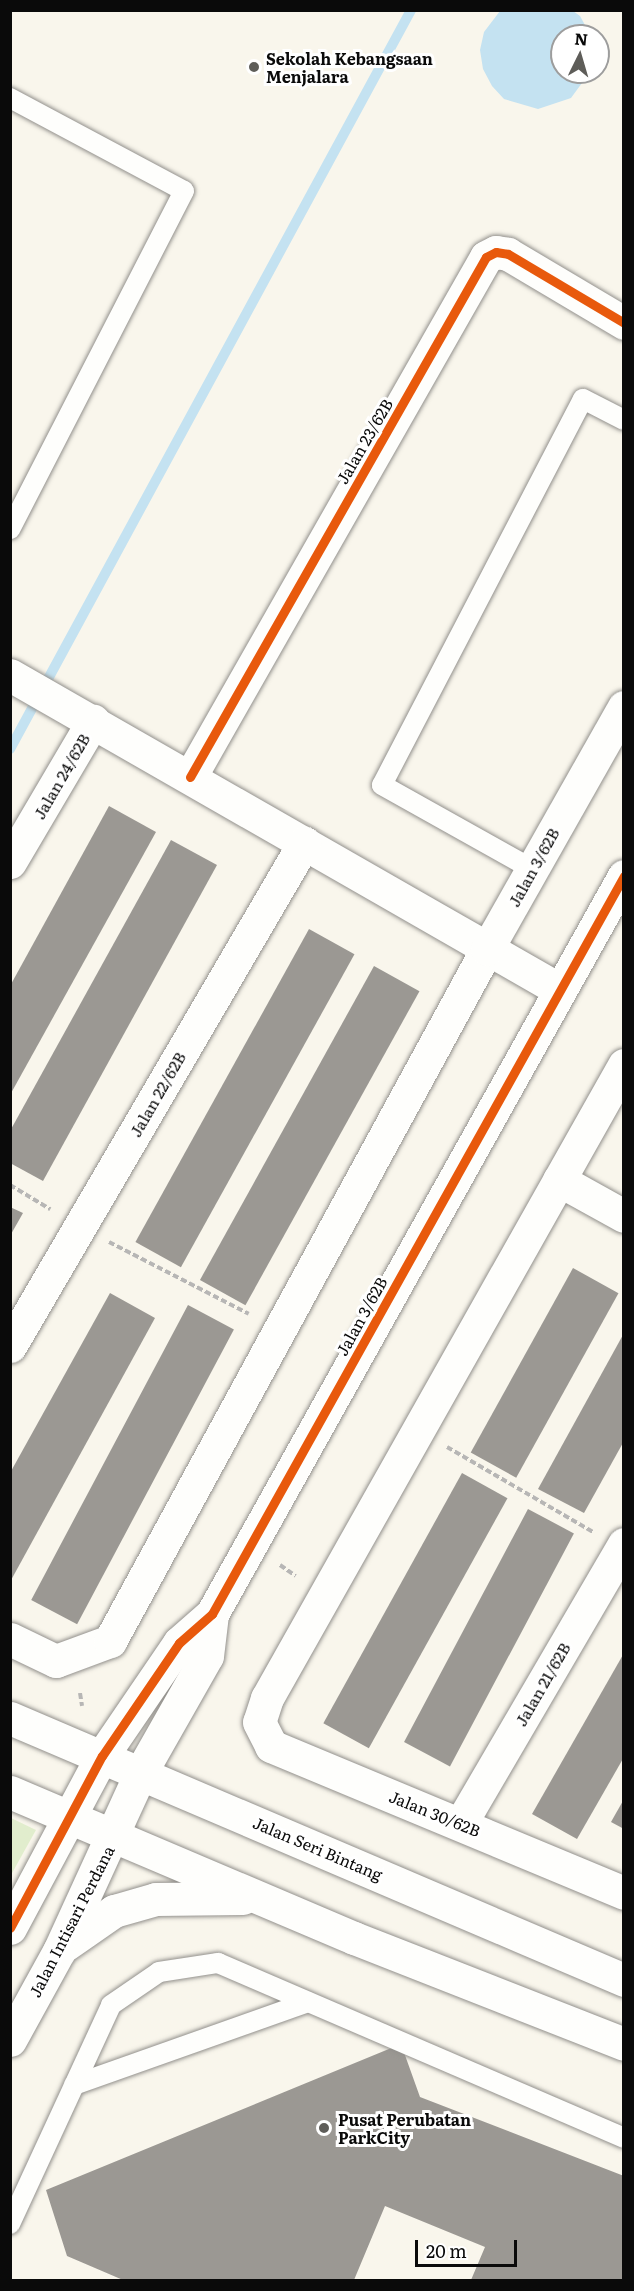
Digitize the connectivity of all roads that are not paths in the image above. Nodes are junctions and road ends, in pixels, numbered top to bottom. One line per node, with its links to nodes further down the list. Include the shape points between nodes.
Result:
1 (10, 98): 4 (lane, via 184,191)
2 (624, 323): 8 (street, Jalan 23/62B, via 508,254 496,252 486,257)
3 (624, 420): 11 (lane, via 583,399 382,785)
4 (10, 529)
5 (10, 675): 7 (street)
6 (624, 707): 11 (street, Jalan 3/62B)
7 (93, 721): 8 (street); 10 (street, Jalan 24/62B)
8 (190, 777): 9 (street)
9 (304, 843): 13 (street); 18 (street, Jalan 22/62B)
10 (10, 862)
11 (532, 869): 13 (street, Jalan 3/62B)
12 (624, 876): 14 (street, Jalan 3/62B)
13 (487, 949): 14 (street); 21 (street, Jalan 3/62B, via 110,1641 56,1660)
14 (560, 990): 20 (street, Jalan 3/62B)
15 (624, 1065): 16 (street)
16 (558, 1180): 17 (street); 27 (street, Jalan 30/62B, via 267,1698 259,1722 271,1746)
17 (624, 1216)
18 (10, 1346)
19 (624, 1544): 27 (street, Jalan 21/62B)
20 (212, 1614): 23 (street, Jalan 3/62B, via 179,1642); 24 (street, Jalan 3/62B, via 207,1656)
21 (10, 1639)
22 (10, 1718): 23 (street, Jalan Seri Bintang)
23 (102, 1756): 24 (street, Jalan Seri Bintang); 26 (street, Jalan 3/62B)
24 (141, 1772): 28 (street, Jalan Intisari Perdana); 33 (street, Jalan Seri Bintang)
25 (10, 1792): 26 (street)
26 (70, 1815): 28 (street); 31 (street)
27 (461, 1823): 29 (street, Jalan 30/62B)
28 (115, 1835): 30 (street); 32 (street, Jalan Intisari Perdana)
29 (624, 1893)
30 (267, 1900): 32 (street, via 214,1896 156,1899 114,1911 86,1927); 36 (street)
31 (10, 1928)
32 (59, 1950): 35 (street, Jalan Intisari Perdana)
33 (624, 1980)
34 (308, 2002): 37 (lane); 37 (lane, via 218,1963 159,1972 111,2005); 38 (lane)
35 (10, 2040)
36 (624, 2044)
37 (74, 2085): 39 (lane)
38 (624, 2138)
39 (10, 2224)

